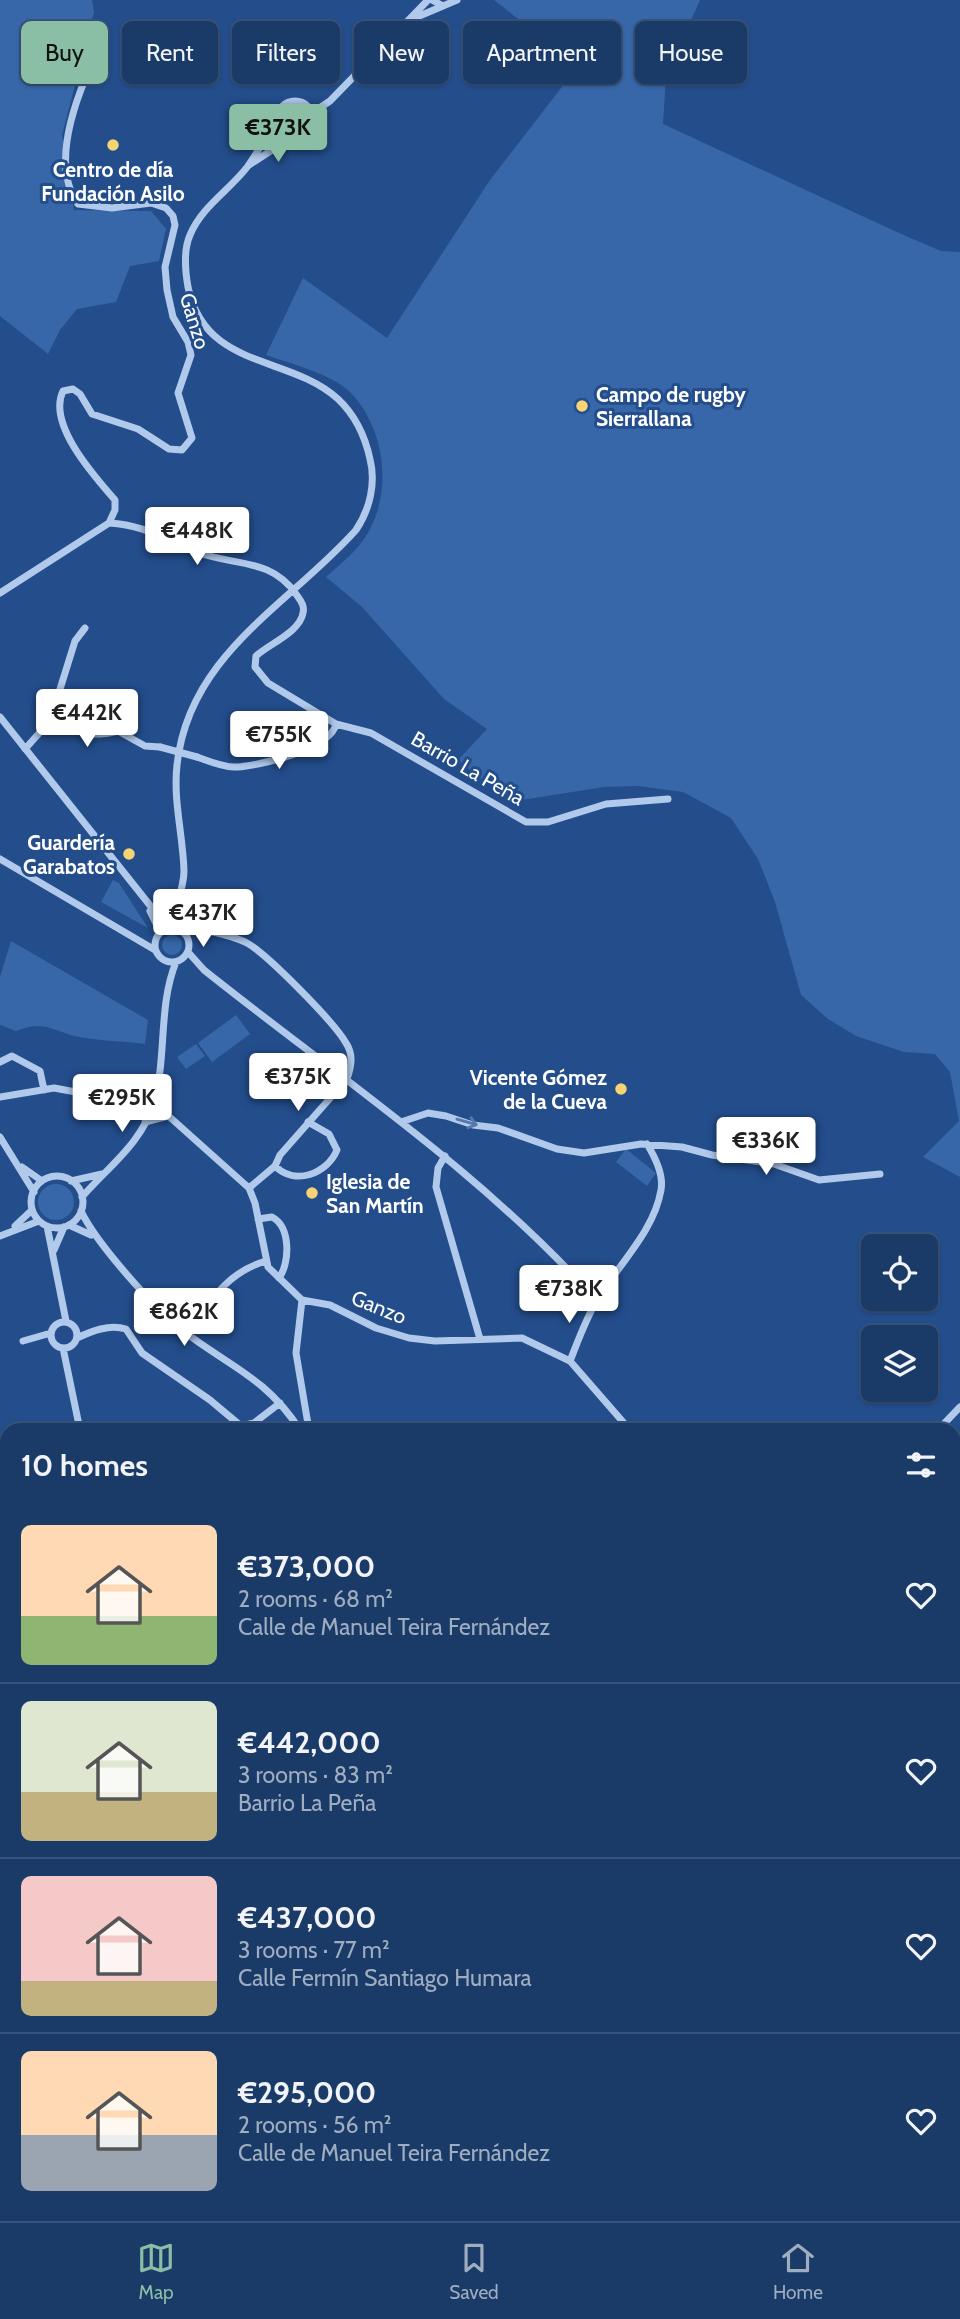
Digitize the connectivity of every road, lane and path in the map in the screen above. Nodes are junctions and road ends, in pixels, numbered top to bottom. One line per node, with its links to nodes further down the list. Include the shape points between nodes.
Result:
1 (430, 0): 3 (street); 4 (street)
2 (457, 0): 3 (street)
3 (443, 6): 5 (street)
4 (405, 21)
5 (408, 21)
6 (354, 75): 8 (street)
7 (83, 84): 12 (street, Ganzo, via 72,111 68,143 67,168 74,197 78,204 97,208 151,203 173,216 165,267 167,289 173,317 191,355 178,386 180,408 192,438 182,450 169,449 138,429 92,414 73,389 63,390 59,398 73,446 115,500)
8 (312, 113): 9 (street, via 303,103 293,101 281,108); 10 (street, via 310,130)
9 (277, 121): 10 (street, via 282,132); 11 (street)
10 (292, 137): 11 (street)
11 (248, 165): 13 (street, via 204,211 190,236 184,267 191,299 204,325 224,344 337,398 366,440 372,466 372,490 364,519)
12 (109, 523): 13 (street, via 167,536 215,559 262,567); 14 (street)
13 (293, 590): 18 (street, Barrio La Peña, via 302,603 301,621 256,656 255,667 268,683); 23 (street, via 219,661 188,718 177,764 176,811 184,873)
14 (0, 593)
15 (85, 628): 16 (street, via 75,641)
16 (56, 702): 18 (street, bridge, via 63,703 74,729 84,735 118,731 145,746 234,767 302,752 331,736); 19 (street, via 38,737)
17 (0, 717): 19 (street)
18 (336, 724): 20 (street, Barrio La Peña, via 371,733 526,822 548,822 606,804)
19 (25, 749): 22 (street)
20 (668, 799)
21 (0, 859): 30 (street)
22 (144, 898): 25 (street); 28 (street)
23 (180, 899): 24 (street); 26 (street)
24 (176, 908): 25 (street); 27 (street)
25 (155, 911): 27 (street)
26 (180, 927): 27 (street); 32 (street, via 187,937); 38 (street, via 221,933 257,950 347,1043 352,1064)
27 (169, 928): 28 (street)
28 (160, 932): 29 (street)
29 (155, 940): 30 (street); 31 (street)
30 (139, 941): 31 (street)
31 (155, 950): 33 (street)
32 (188, 952): 34 (street); 35 (street)
33 (165, 961): 34 (street); 36 (street)
34 (178, 961): 35 (street); 36 (street)
35 (204, 970): 38 (street)
36 (169, 979): 41 (street)
37 (0, 1062): 39 (street, via 12,1056 40,1071)
38 (347, 1079): 45 (street); 46 (street)
39 (44, 1090): 40 (street); 42 (street, via 136,1103)
40 (1, 1097)
41 (154, 1102): 42 (street); 43 (street)
42 (149, 1113): 44 (street)
43 (168, 1116): 44 (street); 56 (street)
44 (145, 1122): 52 (street, via 124,1155)
45 (309, 1122): 51 (street); 51 (street, via 333,1138 337,1150 331,1160 317,1172 299,1176 287,1176)
46 (401, 1122): 48 (street, one-way to 48, via 428,1113 446,1116 575,1152 599,1153); 49 (street)
47 (0, 1137): 50 (street)
48 (648, 1144): 53 (street, via 774,1164 819,1180); 73 (street, via 660,1170 658,1200 634,1247)
49 (445, 1156): 73 (street, via 523,1223); 80 (street, via 436,1187)
50 (18, 1165): 54 (street); 57 (street)
51 (275, 1166): 56 (street)
52 (102, 1174): 55 (street); 58 (street)
53 (880, 1174)
54 (42, 1181): 55 (street, via 60,1176); 57 (street)
55 (71, 1181): 58 (street)
56 (249, 1188): 61 (street)
57 (34, 1192): 59 (street)
58 (82, 1197): 60 (street)
59 (32, 1210): 62 (street); 65 (street)
60 (81, 1211): 64 (street); 67 (street)
61 (258, 1219): 69 (street); 70 (street, via 272,1217 281,1226 288,1260)
62 (39, 1221): 63 (street); 65 (street)
63 (47, 1226): 64 (street); 68 (street)
64 (66, 1226): 67 (street, via 84,1230); 68 (street)
65 (12, 1229): 66 (street)
66 (0, 1236)
67 (98, 1240): 86 (street, via 179,1328 241,1368)
68 (54, 1251): 71 (street)
69 (266, 1261): 70 (street); 76 (street, via 244,1268 226,1283)
70 (279, 1278): 72 (street)
71 (59, 1294): 74 (street); 75 (street)
72 (302, 1300): 80 (street, Ganzo, via 330,1305 409,1338); 92 (street, via 297,1360)
73 (597, 1301): 84 (street)
74 (66, 1321): 75 (street); 77 (street)
75 (56, 1324): 79 (street)
76 (195, 1324)
77 (75, 1327): 78 (street); 81 (street)
78 (94, 1330): 81 (street); 89 (street, via 126,1329 142,1353)
79 (51, 1333): 82 (street); 82 (street, via 26,1341)
80 (480, 1339): 84 (street, Ganzo, via 522,1338)
81 (75, 1342): 83 (street); 85 (street)
82 (53, 1343): 83 (street)
83 (63, 1348): 85 (street)
84 (570, 1361): 93 (street, Ganzo)
85 (71, 1375): 88 (street)
86 (280, 1403): 90 (street); 91 (street)
87 (960, 1407): 94 (street)
88 (79, 1423)
89 (237, 1423)
90 (254, 1423)
91 (295, 1423)
92 (308, 1423)
93 (625, 1423)
94 (945, 1423)

